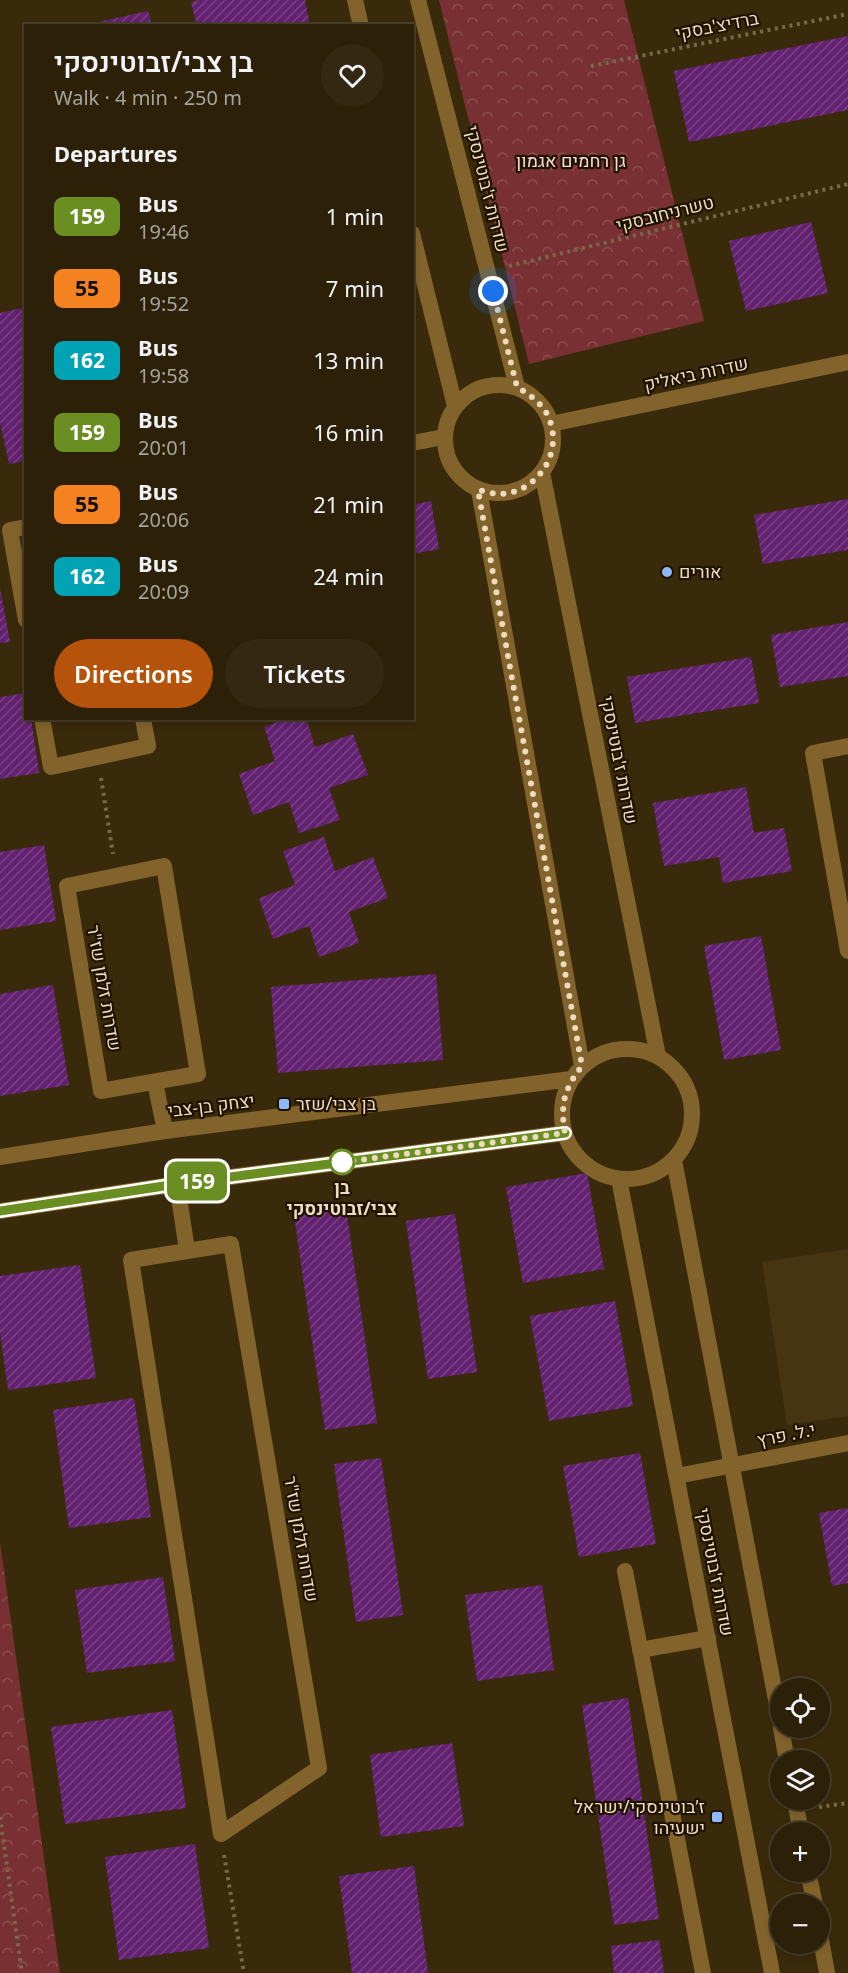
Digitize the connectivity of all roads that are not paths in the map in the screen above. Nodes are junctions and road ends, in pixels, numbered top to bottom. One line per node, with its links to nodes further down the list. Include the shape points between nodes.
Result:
1 (355, 0): 3 (street)
2 (418, 0): 6 (street, שדרות ז'בוטינסקי)
3 (361, 24)
4 (414, 241): 7 (street)
5 (848, 362): 8 (street, שדרות ביאליק)
6 (517, 387): 7 (street, via 483,387 467,394); 8 (street, via 544,408)
7 (455, 406): 9 (street)
8 (551, 424): 11 (street, via 554,441)
9 (444, 437): 10 (street); 12 (street, via 453,469)
10 (414, 444)
11 (542, 472): 12 (street, via 530,484 513,492); 19 (street, שדרות ז'בוטינסקי)
12 (478, 490): 20 (street)
13 (24, 526): 14 (street, via 10,530)
14 (24, 609)
15 (42, 720): 16 (street, via 51,767 148,746)
16 (143, 720)
17 (848, 746): 18 (street, via 813,753)
18 (848, 951)
19 (658, 1056): 20 (street, via 639,1049 618,1049 599,1054); 25 (street, via 686,1084 692,1104 692,1124 686,1143)
20 (577, 1073): 22 (street, יצחק בן-צבי); 23 (street, via 564,1096 561,1115)
21 (155, 1082): 21 (street, שדרות זלמן שז"ר, via 198,1074 164,866 67,886 102,1091); 22 (street)
22 (165, 1131): 24 (street, יצחק בן-צבי)
23 (565, 1133): 26 (street, via 585,1164); 27 (street)
24 (0, 1157)
25 (674, 1160): 26 (street, via 658,1172); 31 (street, שדרות ז'בוטינסקי)
26 (619, 1179): 32 (street, שדרות ז'בוטינסקי)
27 (177, 1184): 28 (street); 29 (street)
28 (0, 1211)
29 (187, 1250): 29 (street, שדרות זלמן שז"ר, via 231,1244 319,1768 221,1833 131,1260)
30 (848, 1443): 31 (street, י.ל. פרץ)
31 (732, 1465): 32 (street, י.ל. פרץ); 36 (street, שדרות ז'בוטינסקי)
32 (676, 1476): 34 (street, שדרות ז'בוטינסקי)
33 (625, 1571): 35 (street)
34 (708, 1638): 35 (street); 39 (street, שדרות ז'בוטינסקי)
35 (640, 1650): 38 (street)
36 (772, 1678)
37 (824, 1954): 40 (street)
38 (703, 1973)
39 (772, 1973)
40 (827, 1973)

